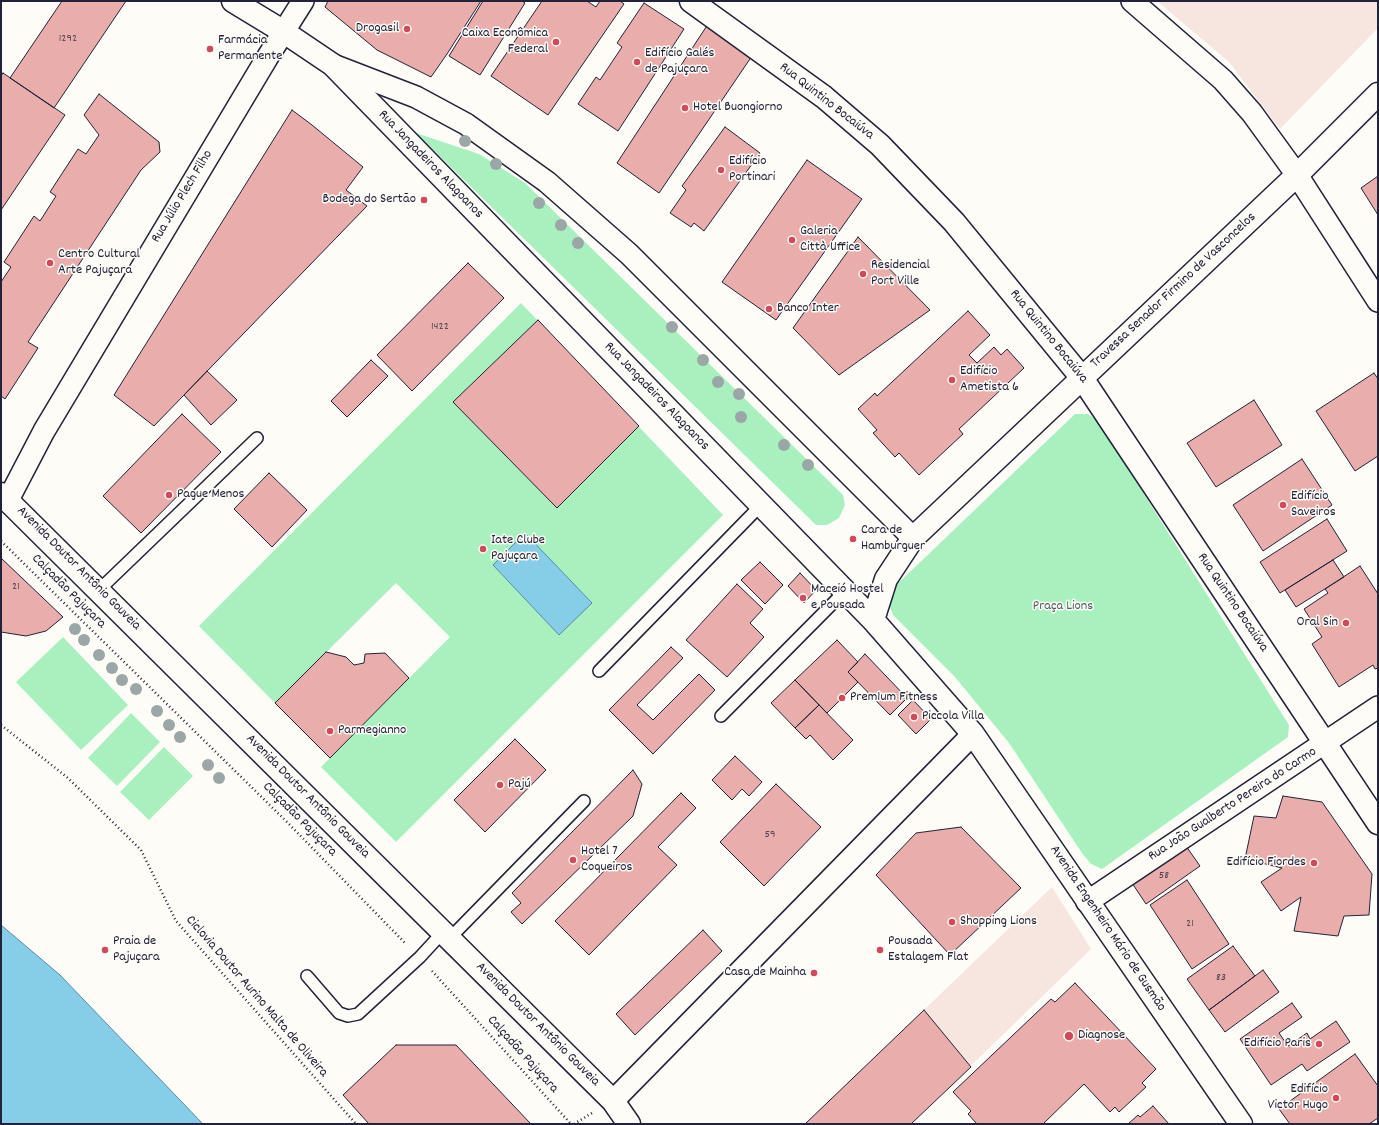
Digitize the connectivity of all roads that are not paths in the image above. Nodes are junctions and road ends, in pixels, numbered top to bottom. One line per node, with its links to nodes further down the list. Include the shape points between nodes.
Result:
1 (233, 1): 5 (street, Rua Jangadeiros Alagoanos)
2 (303, 1): 5 (street, Rua Júlio Plech Filho)
3 (690, 1): 10 (street, Rua Quintino Bocaiúva, via 824,97 880,145 954,222)
4 (1132, 1): 8 (street, via 1223,80 1252,113)
5 (284, 32): 6 (street, Rua Jangadeiros Alagoanos); 12 (street, Rua Júlio Plech Filho, via 266,58)
6 (334, 65): 13 (street, Rua Jangadeiros Alagoanos); 14 (street, Rua Jangadeiros Alagoanos, via 416,97 466,124 547,182 629,254)
7 (1378, 94): 8 (street, Travessa Senador Firmino de Vasconcelos)
8 (1297, 175): 9 (street); 10 (street, Travessa Senador Firmino de Vasconcelos)
9 (1378, 302)
10 (1082, 378): 14 (street, Travessa Senador Firmino de Vasconcelos); 22 (street, Rua Quintino Bocaiúva)
11 (257, 438): 15 (lane)
12 (5, 497): 15 (street, Avenida Doutor Antônio Gouveia)
13 (761, 505): 16 (street, Rua Jangadeiros Alagoanos); 18 (lane)
14 (913, 538): 17 (street, Travessa Senador Firmino de Vasconcelos, via 886,578)
15 (99, 590): 26 (street, Avenida Doutor Antônio Gouveia)
16 (844, 591): 17 (street, Rua Jangadeiros Alagoanos); 20 (lane)
17 (873, 620): 21 (street, Rua Jangadeiros Alagoanos)
18 (599, 671)
19 (1378, 707): 22 (street, Rua João Gualberto Pereira do Carmo)
20 (721, 716)
21 (973, 734): 25 (street, Avenida Engenheiro Mário de Gusmão); 28 (street)
22 (1326, 744): 24 (street, Rua Quintino Bocaiúva); 25 (street, Rua João Gualberto Pereira do Carmo)
23 (584, 801): 26 (lane)
24 (1378, 823)
25 (1087, 902): 30 (street, Avenida Engenheiro Mário de Gusmão)
26 (446, 935): 27 (lane, via 358,1014 348,1016 339,1013); 28 (street, Avenida Doutor Antônio Gouveia)
27 (307, 976)
28 (613, 1101): 29 (street, Avenida Doutor Antônio Gouveia)
29 (629, 1124)
30 (1241, 1124)

